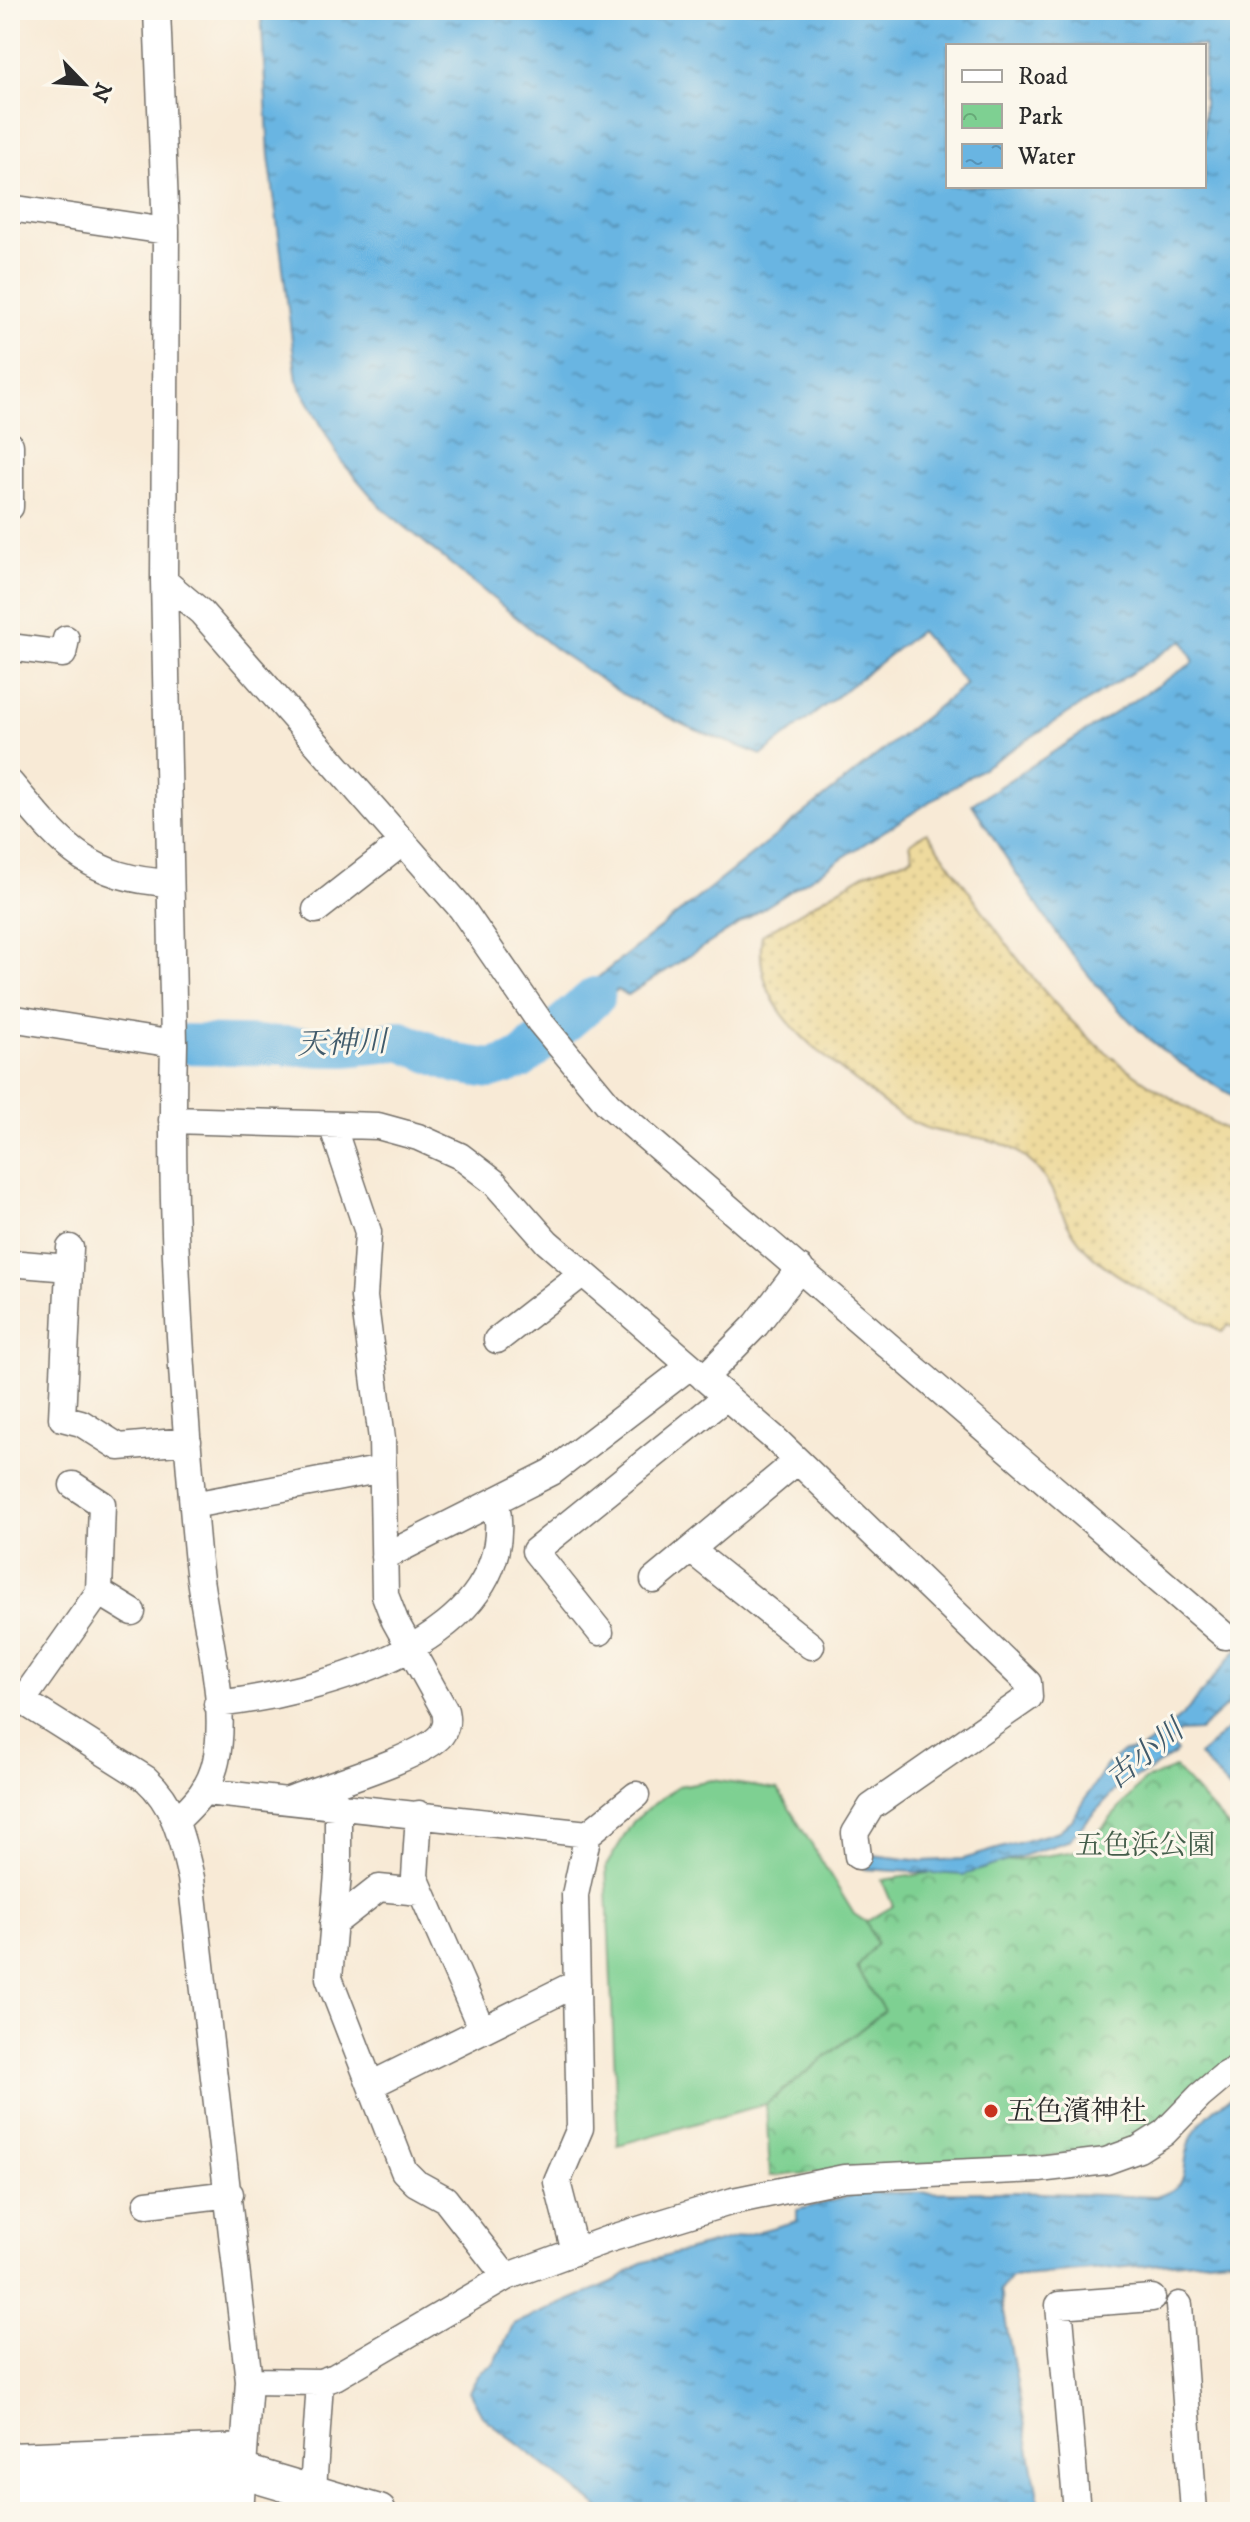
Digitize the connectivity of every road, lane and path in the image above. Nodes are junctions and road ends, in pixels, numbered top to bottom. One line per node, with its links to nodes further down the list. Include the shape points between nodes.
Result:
1 (157, 10): 3 (street)
2 (10, 208): 3 (street)
3 (166, 231): 6 (street)
4 (10, 445): 5 (street)
5 (10, 507)
6 (164, 581): 10 (street, via 201,612); 11 (street)
7 (66, 639): 8 (street, via 63,654)
8 (10, 647)
9 (10, 783): 11 (street, via 65,846 97,867 131,881)
10 (403, 842): 12 (street); 18 (street, via 462,909 540,1022 608,1104)
11 (170, 883): 14 (street)
12 (316, 910)
13 (10, 1018): 14 (street)
14 (174, 1044): 15 (street)
15 (172, 1120): 16 (street); 23 (street)
16 (332, 1125): 19 (street, via 378,1126 460,1156 494,1182 547,1242); 25 (street, via 368,1232 364,1297)
17 (21, 1264): 23 (street, via 70,1258 62,1418 81,1423 119,1447)
18 (800, 1268): 21 (street, via 756,1325); 35 (street)
19 (583, 1273): 20 (street); 21 (street)
20 (497, 1340)
21 (697, 1372): 22 (street); 27 (street, via 552,1472)
22 (726, 1397): 24 (street); 34 (street, via 535,1551)
23 (188, 1441): 28 (street)
24 (797, 1461): 29 (street); 47 (street, via 1028,1683 1029,1697 871,1807 855,1833)
25 (383, 1469): 28 (street); 30 (street)
26 (73, 1485): 32 (street, via 102,1504)
27 (496, 1503): 30 (street); 37 (street, via 500,1524 494,1559 475,1595 453,1620)
28 (193, 1505): 39 (street)
29 (691, 1550): 31 (street); 36 (street)
30 (384, 1557): 37 (street, via 385,1595)
31 (654, 1580)
32 (99, 1592): 33 (street); 38 (street)
33 (132, 1612)
34 (600, 1632)
35 (1225, 1636)
36 (811, 1646)
37 (410, 1650): 39 (street, via 272,1698); 42 (street, via 445,1711 441,1735 422,1749)
38 (16, 1697): 45 (street, via 146,1779 163,1794)
39 (217, 1704): 40 (street, via 216,1761)
40 (206, 1792): 42 (street); 45 (street)
41 (636, 1795): 46 (street)
42 (291, 1799): 43 (street)
43 (338, 1804): 44 (street); 49 (street)
44 (419, 1814): 46 (street); 48 (street, via 415,1877)
45 (177, 1820): 54 (street, via 191,1878)
46 (588, 1834): 50 (street, via 575,1895)
47 (858, 1856)
48 (420, 1892): 49 (street, via 379,1888); 51 (street)
49 (333, 1924): 53 (street, via 329,1978)
50 (577, 1983): 51 (street); 56 (street, via 580,2128 557,2182)
51 (482, 2030): 53 (street)
52 (1240, 2067): 56 (street, via 1200,2096 1164,2133 1106,2161 844,2178 733,2201)
53 (371, 2085): 57 (street, via 404,2171 445,2199)
54 (230, 2194): 55 (street); 60 (street)
55 (147, 2204)
56 (575, 2252): 57 (street)
57 (506, 2277): 61 (street)
58 (1152, 2298): 68 (street, via 1059,2305)
59 (1179, 2305): 69 (street)
60 (249, 2381): 61 (street); 64 (street)
61 (320, 2382): 65 (street)
62 (10, 2456): 64 (street)
63 (25, 2482): 64 (street)
64 (242, 2483): 65 (street); 66 (street)
65 (313, 2490): 67 (street)
66 (10, 2511)
67 (379, 2512)
68 (1077, 2512)
69 (1194, 2512)

